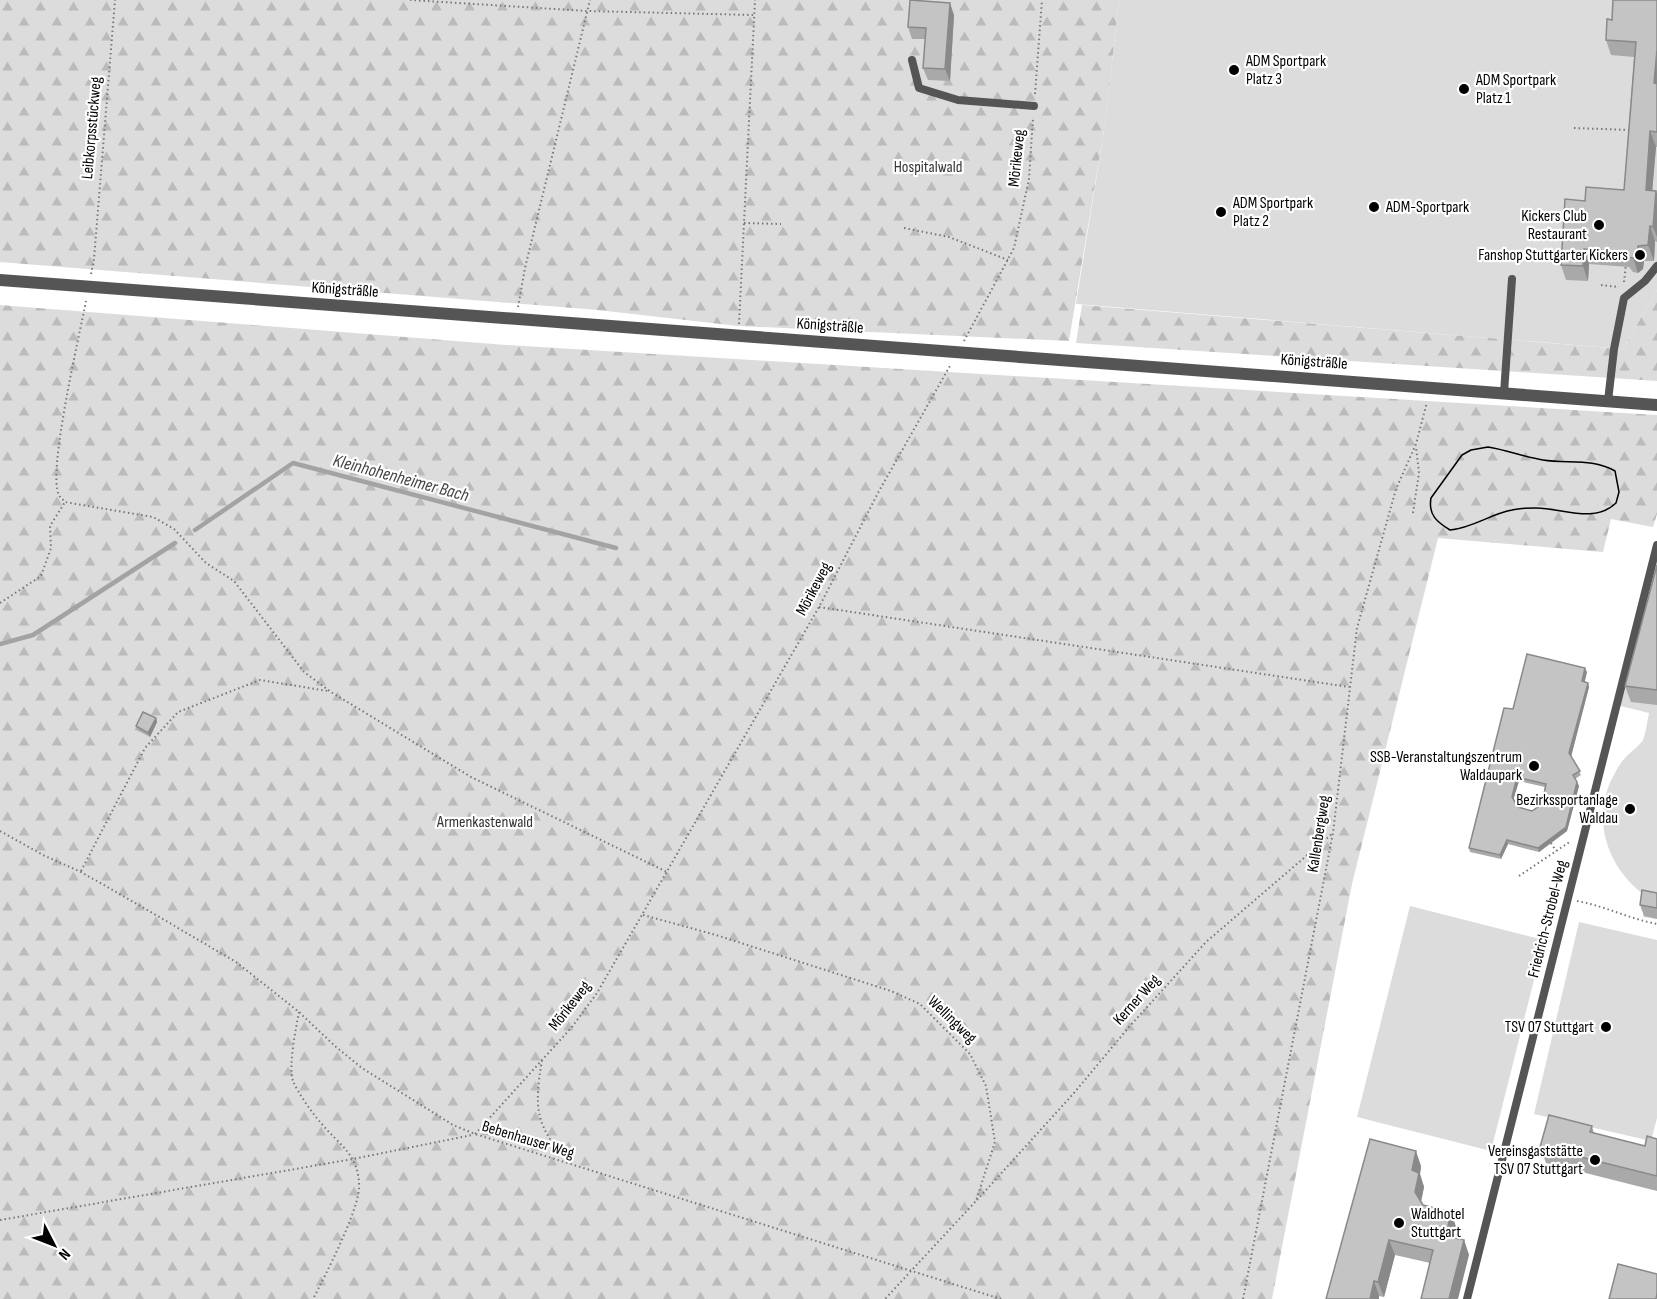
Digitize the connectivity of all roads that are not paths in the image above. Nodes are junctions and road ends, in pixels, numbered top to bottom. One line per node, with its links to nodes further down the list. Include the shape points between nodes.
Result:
1 (912, 60): 2 (lane, via 919,88 958,100)
2 (1034, 105)
3 (1657, 267): 7 (lane, via 1624,298)
4 (1512, 279): 6 (lane)
5 (0, 280): 6 (street, Königsträßle)
6 (1504, 393): 7 (street, Königsträßle)
7 (1608, 401): 8 (street, Königsträßle)
8 (1657, 405)
9 (1657, 545): 10 (lane, Friedrich-Strobel-Weg)
10 (1467, 1299)

